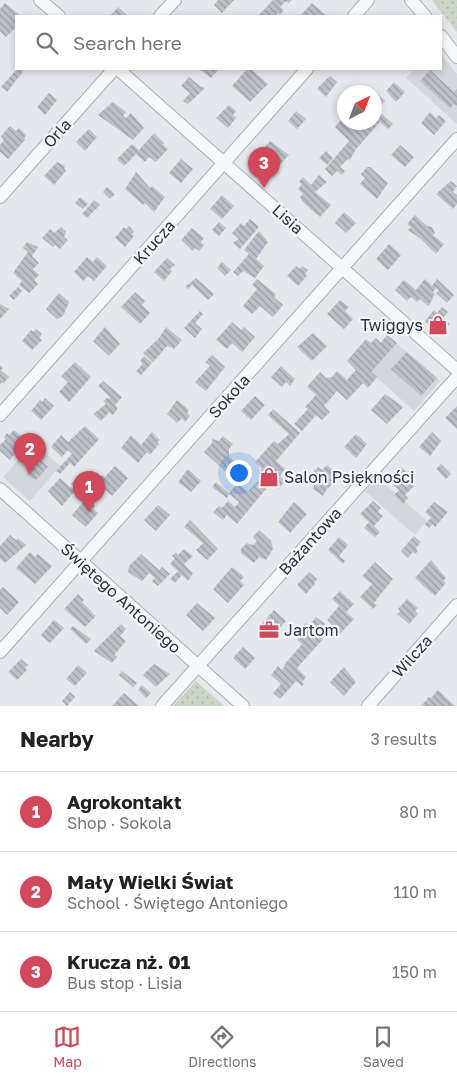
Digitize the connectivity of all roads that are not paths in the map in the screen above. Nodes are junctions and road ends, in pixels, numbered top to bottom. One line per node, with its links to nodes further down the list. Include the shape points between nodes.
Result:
1 (40, 0): 5 (street)
2 (175, 0): 6 (street)
3 (368, 0): 7 (street)
4 (411, 0): 8 (street)
5 (58, 15)
6 (161, 15)
7 (355, 15)
8 (423, 15)
9 (442, 37): 10 (street)
10 (457, 57)
11 (113, 70): 16 (street, Orla)
12 (119, 70): 15 (street, Lisia)
13 (306, 70): 15 (street, Krucza)
14 (457, 140): 17 (street, Sokola)
15 (225, 162): 17 (street, Lisia); 20 (street, Krucza)
16 (0, 197)
17 (344, 268): 18 (street, Lisia); 22 (street, Sokola)
18 (457, 370)
19 (457, 377): 25 (street, Bażantowa)
20 (0, 416)
21 (0, 489): 22 (street, Świętego Antoniego)
22 (80, 562): 24 (street, Sokola); 25 (street, Świętego Antoniego)
23 (457, 605): 28 (street, Wilcza)
24 (0, 652)
25 (198, 666): 26 (street, Bażantowa); 27 (street, Świętego Antoniego)
26 (162, 706)
27 (243, 706)
28 (368, 706)

